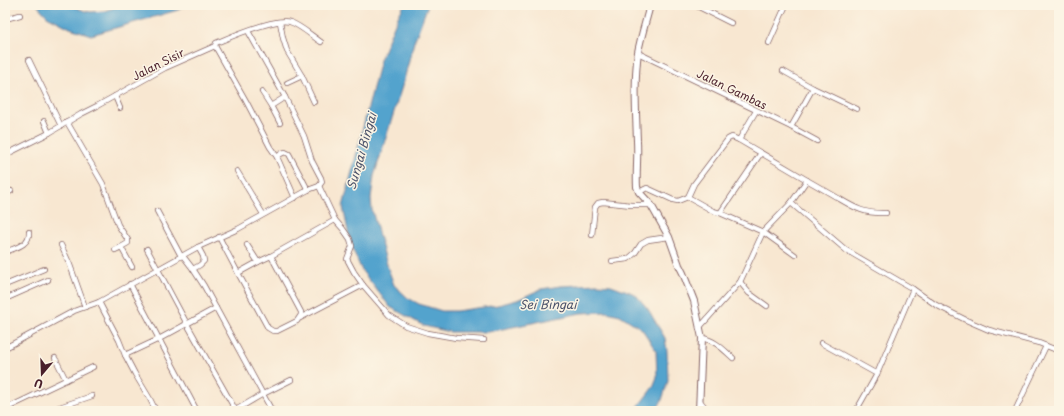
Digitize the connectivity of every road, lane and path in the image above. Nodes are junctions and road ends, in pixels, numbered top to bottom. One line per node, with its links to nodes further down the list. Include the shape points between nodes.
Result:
1 (650, 5): 12 (street)
2 (695, 5): 7 (street)
3 (786, 5): 10 (street)
4 (20, 15): 5 (street)
5 (5, 19)
6 (280, 22): 8 (street, Jalan Sisir, via 258,26); 9 (street, Jalan Sisir, via 294,23); 15 (street, via 287,51)
7 (730, 23)
8 (248, 31): 11 (street, Jalan Sisir, via 216,43); 20 (street)
9 (321, 42)
10 (769, 43)
11 (215, 46): 19 (street, Jalan Sisir, via 165,68); 36 (street, via 270,147)
12 (638, 53): 25 (street, Jalan Gambas); 42 (street, via 636,118)
13 (29, 60): 29 (street)
14 (783, 71): 17 (street)
15 (302, 76): 16 (street); 21 (street)
16 (287, 83)
17 (814, 88): 24 (street); 30 (street)
18 (262, 92): 22 (street)
19 (115, 96): 23 (street); 27 (street, Jalan Sisir)
20 (285, 97): 22 (street); 39 (street, via 321,178)
21 (314, 102)
22 (271, 106): 28 (street)
23 (120, 108)
24 (857, 109)
25 (756, 110): 30 (street, Jalan Gambas); 32 (street)
26 (44, 121): 31 (street)
27 (67, 122): 29 (street, Jalan Sisir); 60 (street, via 103,184 118,225 128,240 128,243)
28 (280, 123)
29 (61, 126): 31 (street, Jalan Sisir)
30 (791, 127): 33 (street, Jalan Gambas)
31 (49, 133): 35 (street, Jalan Sisir)
32 (739, 140): 34 (street); 44 (street, via 732,137 728,139 694,184)
33 (817, 141)
34 (761, 153): 38 (street); 49 (street)
35 (5, 155)
36 (278, 157): 40 (street, via 285,152 289,154); 45 (street)
37 (237, 171): 51 (street)
38 (807, 180): 46 (street); 50 (street, via 855,208 876,214)
39 (319, 186): 40 (street); 52 (street)
40 (308, 190): 45 (street)
41 (11, 191): 43 (street)
42 (639, 192): 44 (street, via 647,188 678,201); 47 (street)
43 (5, 194)
44 (688, 197): 49 (street)
45 (295, 198): 51 (street)
46 (791, 203): 54 (street); 80 (street, via 846,250)
47 (651, 205): 55 (street, via 598,203 595,207); 57 (street)
48 (157, 211): 65 (street)
49 (720, 213): 54 (street)
50 (886, 213)
51 (263, 214): 56 (street)
52 (335, 220): 66 (street); 79 (street, via 350,239 352,246 347,259)
53 (29, 232): 64 (street, via 25,243)
54 (763, 232): 67 (street); 76 (street)
55 (592, 235)
56 (219, 237): 61 (street); 74 (street)
57 (669, 237): 68 (street, via 648,240 641,244 628,260); 88 (street, via 694,301)
58 (61, 245): 84 (street)
59 (247, 245): 69 (street)
60 (121, 247): 63 (street); 70 (street)
61 (198, 247): 65 (street); 72 (street, via 204,261)
62 (147, 249): 73 (street)
63 (115, 250)
64 (5, 252)
65 (182, 256): 72 (street); 73 (street)
66 (271, 256): 69 (street); 86 (street, via 301,312)
67 (795, 256)
68 (612, 261)
69 (258, 262): 74 (street)
70 (132, 267)
71 (44, 269): 78 (street)
72 (193, 269): 85 (street)
73 (157, 270): 77 (street); 87 (street)
74 (238, 273): 86 (street, via 270,330 277,331)
75 (48, 280): 81 (street)
76 (740, 282): 83 (street); 88 (street)
77 (130, 284): 82 (street); 90 (street)
78 (5, 285)
79 (363, 285): 86 (street); 91 (street, via 389,315 406,326 428,333)
80 (913, 289): 93 (street, via 936,305 989,330); 100 (street)
81 (5, 299)
82 (99, 302): 84 (street); 96 (street, via 120,340)
83 (767, 306)
84 (85, 307): 94 (street)
85 (216, 308): 87 (street); 103 (street)
86 (300, 318)
87 (187, 324): 90 (street); 110 (street)
88 (699, 328): 89 (street)
89 (702, 338): 98 (street, via 716,343); 105 (street)
90 (159, 339): 96 (street); 109 (street)
91 (484, 340)
92 (821, 343): 100 (street)
93 (1046, 346): 95 (street); 115 (street)
94 (5, 348)
95 (1059, 351)
96 (125, 355): 108 (street)
97 (55, 358): 101 (street)
98 (732, 358)
99 (93, 367): 101 (street)
100 (877, 374): 114 (street)
101 (66, 380): 106 (street)
102 (291, 380): 103 (street)
103 (263, 394): 110 (street); 111 (street)
104 (92, 396): 107 (street)
105 (700, 401): 112 (street); 113 (street)
106 (5, 409)
107 (48, 411)
108 (156, 411)
109 (197, 411)
110 (235, 411)
111 (272, 411)
112 (699, 411)
113 (708, 411)
114 (856, 411)
115 (1015, 411)

